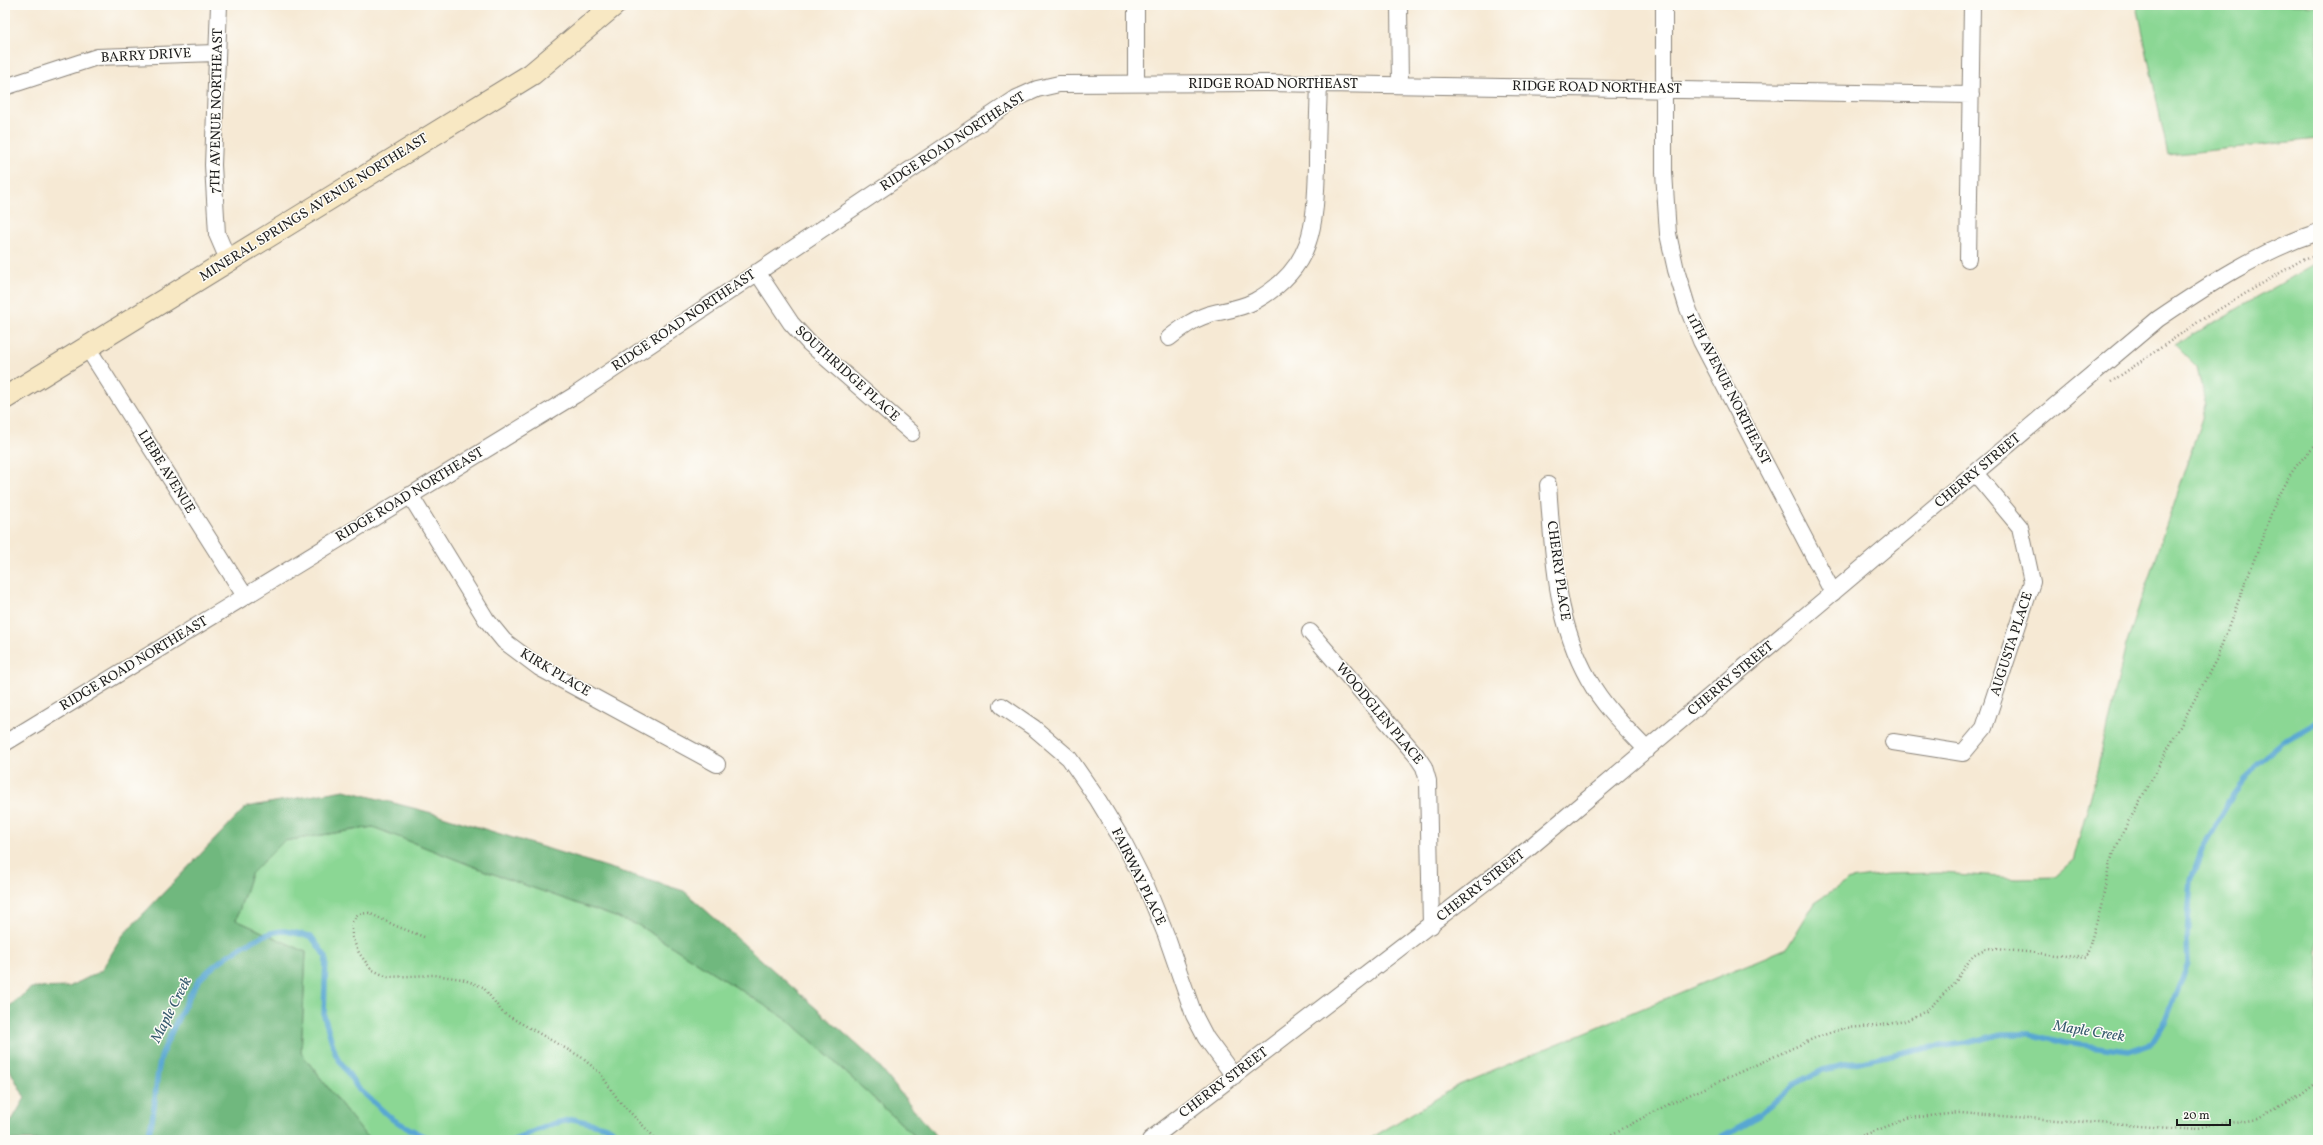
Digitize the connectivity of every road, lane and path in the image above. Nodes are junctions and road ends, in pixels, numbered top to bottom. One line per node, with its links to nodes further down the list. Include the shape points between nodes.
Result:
1 (219, 5): 7 (street, 7TH AVENUE NORTHEAST)
2 (614, 5): 16 (main road, MINERAL SPRINGS AVENUE NORTHEAST, via 532,74)
3 (1136, 5): 8 (street)
4 (1399, 5): 10 (street)
5 (1664, 5): 12 (street, 11TH AVENUE NORTHEAST)
6 (1972, 5): 13 (street)
7 (216, 53): 11 (street, BARRY DRIVE, via 97,58); 16 (street, 7TH AVENUE NORTHEAST, via 212,165 217,234)
8 (1136, 83): 9 (street, RIDGE ROAD NORTHEAST); 17 (street, RIDGE ROAD NORTHEAST, via 1059,84 1017,98)
9 (1318, 84): 10 (street, RIDGE ROAD NORTHEAST); 18 (street, via 1316,214 1303,255 1290,274 1273,290 1253,302 1190,322)
10 (1400, 85): 12 (street, RIDGE ROAD NORTHEAST)
11 (6, 88)
12 (1666, 90): 13 (street, RIDGE ROAD NORTHEAST); 26 (street, 11TH AVENUE NORTHEAST, via 1665,204 1668,234 1686,306 1701,340)
13 (1970, 95): 15 (street)
14 (2318, 232): 23 (street, CHERRY STREET, via 2259,256 2207,285 2164,315)
15 (1968, 260)
16 (229, 262): 19 (main road, MINERAL SPRINGS AVENUE NORTHEAST)
17 (757, 272): 21 (street, SOUTHRIDGE PLACE, via 791,323 809,343); 25 (street, RIDGE ROAD NORTHEAST, via 576,395)
18 (1169, 338)
19 (87, 347): 20 (main road, MINERAL SPRINGS AVENUE NORTHEAST); 27 (street, LIEBE AVENUE)
20 (5, 398)
21 (912, 433)
22 (2318, 444): 40 (path, via 2291,473 2274,501 2216,660 2122,834 2110,862 2101,907 2086,958 1987,948 1973,955 1954,984 1926,1011 1905,1021 1844,1028 1815,1038 1665,1106)
23 (1975, 473): 26 (street, CHERRY STREET); 30 (street, AUGUSTA PLACE, via 2020,527 2032,582 1984,728 1963,753)
24 (1548, 485): 32 (street, CHERRY PLACE, via 1557,587 1574,651 1607,708)
25 (410, 495): 27 (street, RIDGE ROAD NORTHEAST); 33 (street, KIRK PLACE, via 486,620 504,641 540,668)
26 (1833, 593): 32 (street, CHERRY STREET)
27 (245, 596): 31 (street, RIDGE ROAD NORTHEAST)
28 (1310, 632): 34 (street, WOODGLEN PLACE, via 1416,755 1424,768 1428,781)
29 (1002, 706): 36 (street, FAIRWAY PLACE, via 1034,728 1069,758 1098,800 1147,888 1194,1015 1206,1038)
30 (1893, 742)
31 (5, 743)
32 (1646, 750): 34 (street, CHERRY STREET, via 1527,850)
33 (717, 764)
34 (1431, 926): 36 (street, CHERRY STREET)
35 (424, 937): 38 (path, via 369,912 358,914 352,922 352,937 359,953 371,969 387,977 434,974 462,979 483,987 503,1013 581,1057 600,1073 619,1101)
36 (1234, 1076): 39 (street, CHERRY STREET)
37 (2318, 1082): 41 (path, via 2300,1096 2258,1119 2196,1130 1959,1113 1909,1118)
38 (657, 1140)
39 (1150, 1140)
40 (1601, 1140)
41 (1851, 1140)

